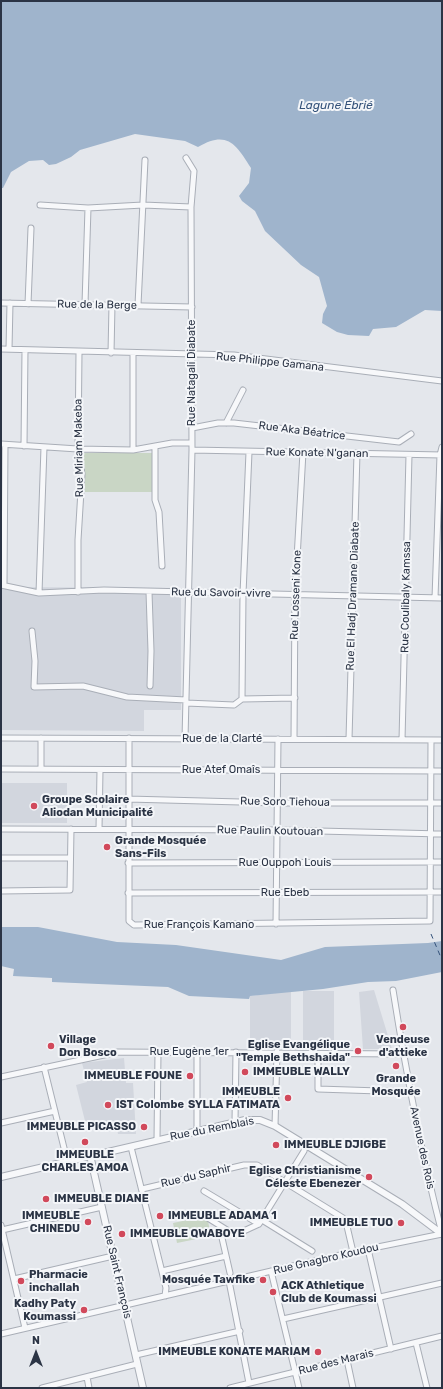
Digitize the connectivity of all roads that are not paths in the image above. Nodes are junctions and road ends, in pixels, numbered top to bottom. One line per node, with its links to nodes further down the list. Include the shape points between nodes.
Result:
1 (186, 158): 5 (street, Rue Natagali Diabate, via 194,171)
2 (145, 160): 4 (street)
3 (40, 205): 6 (street)
4 (143, 205): 5 (street); 6 (street); 13 (street)
5 (191, 207): 14 (street, Rue Natagali Diabate)
6 (88, 208): 11 (street)
7 (31, 228): 10 (street)
8 (1, 303): 9 (street, Rue de la Berge)
9 (10, 303): 10 (street, Rue de la Berge); 16 (street)
10 (28, 304): 11 (street, Rue de la Berge)
11 (85, 304): 12 (street, Rue de la Berge)
12 (112, 305): 13 (street, Rue de la Berge); 19 (street)
13 (138, 305): 14 (street, Rue de la Berge)
14 (192, 307): 21 (street, Rue Natagali Diabate)
15 (1, 349): 16 (street, Rue Philippe Gamana)
16 (9, 349): 17 (street, Rue Philippe Gamana)
17 (25, 350): 18 (street, Rue Philippe Gamana); 29 (street)
18 (79, 352): 19 (street, Rue Philippe Gamana); 33 (street, Rue Miriam Makeba)
19 (111, 353): 20 (street, Rue Philippe Gamana)
20 (133, 354): 21 (street, Rue Philippe Gamana); 34 (street)
21 (192, 355): 22 (street, Rue Philippe Gamana, via 251,357); 25 (street, Rue Natagali Diabate)
22 (442, 381)
23 (243, 390): 24 (street)
24 (226, 423): 25 (street, Rue Aka Béatrice); 26 (street, Rue Aka Béatrice, via 399,442)
25 (192, 428): 27 (street, Rue Natagali Diabate)
26 (411, 434)
27 (192, 443): 31 (street, via 172,443); 35 (street, Rue Natagali Diabate)
28 (3, 444): 29 (street); 42 (street)
29 (24, 446): 30 (street)
30 (44, 447): 33 (street); 45 (street)
31 (155, 447): 34 (street); 41 (street, via 155,500 159,512)
32 (442, 447): 40 (street)
33 (78, 449): 34 (street); 43 (street, Rue Miriam Makeba, via 82,474)
34 (133, 450)
35 (192, 450): 36 (street, Rue Konate N'ganan); 46 (street, Rue Natagali Diabate)
36 (249, 452): 37 (street, Rue Konate N'ganan); 47 (street)
37 (302, 452): 38 (street, Rue Konate N'ganan); 48 (street, Rue Losseni Kone)
38 (357, 453): 39 (street, Rue Konate N'ganan); 49 (street, Rue El Hadj Dramane Diabate)
39 (408, 455): 40 (street, Rue Konate N'ganan); 50 (street, Rue Coulibaly Kamssa)
40 (441, 455): 51 (street)
41 (162, 566)
42 (2, 585): 45 (street, Rue du Savoir-vivre)
43 (78, 592): 44 (street, Rue du Savoir-vivre); 45 (street, Rue du Savoir-vivre)
44 (150, 592): 46 (street, Rue du Savoir-vivre); 54 (street)
45 (39, 593)
46 (189, 593): 47 (street, Rue du Savoir-vivre); 57 (street, Rue Natagali Diabate)
47 (243, 594): 48 (street, Rue du Savoir-vivre); 56 (street)
48 (295, 594): 49 (street, Rue du Savoir-vivre); 55 (street, Rue Losseni Kone)
49 (353, 596): 50 (street, Rue du Savoir-vivre); 64 (street, Rue El Hadj Dramane Diabate)
50 (405, 597): 51 (street, Rue du Savoir-vivre); 65 (street, Rue Coulibaly Kamssa)
51 (435, 598): 52 (street, Rue du Savoir-vivre)
52 (442, 598)
53 (32, 631): 57 (street, via 34,687 83,686 127,697)
54 (150, 686)
55 (295, 698): 56 (street); 63 (street, Rue Losseni Kone)
56 (242, 700): 57 (street, via 234,705)
57 (186, 702): 61 (street, Rue Natagali Diabate)
58 (1, 738): 59 (street, Rue de la Clarté)
59 (41, 738): 60 (street, Rue de la Clarté); 69 (street)
60 (129, 738): 61 (street, Rue de la Clarté); 71 (street, Rue François Kamano)
61 (185, 739): 62 (street, Rue de la Clarté)
62 (278, 739): 63 (street, Rue de la Clarté); 72 (street)
63 (294, 739): 64 (street, Rue de la Clarté)
64 (349, 739): 65 (street, Rue de la Clarté)
65 (402, 740): 66 (street, Rue de la Clarté)
66 (430, 740): 67 (street, Rue de la Clarté); 73 (street)
67 (442, 740)
68 (1, 769): 69 (street, Rue Atef Omaîs)
69 (41, 769): 70 (street, Rue Atef Omaîs)
70 (100, 770): 71 (street, Rue Atef Omaîs); 81 (street)
71 (129, 770): 72 (street, Rue Atef Omaîs); 75 (street, Rue François Kamano)
72 (279, 771): 73 (street, Rue Atef Omaîs); 76 (street)
73 (431, 771): 74 (street, Rue Atef Omaîs); 77 (street)
74 (442, 771)
75 (128, 799): 76 (street, Rue Soro Tiehoua); 82 (street, Rue François Kamano)
76 (278, 803): 77 (street, Rue Soro Tiehoua); 83 (street)
77 (430, 803): 78 (street, Rue Soro Tiehoua); 84 (street)
78 (442, 803)
79 (1, 829): 80 (street, Rue Paulin Koutouan)
80 (71, 829): 81 (street, Rue Paulin Koutouan); 87 (street)
81 (99, 829): 82 (street, Rue Paulin Koutouan)
82 (128, 830): 83 (street, Rue Paulin Koutouan); 90 (street, Rue François Kamano)
83 (278, 830): 84 (street, Rue Paulin Koutouan); 91 (street)
84 (430, 834): 85 (street, Rue Paulin Koutouan); 88 (street)
85 (442, 834)
86 (1, 858): 87 (street)
87 (70, 858): 92 (street, via 70,890)
88 (430, 862): 89 (street, Rue Ouppoh Louis); 91 (street, Rue Ouppoh Louis); 93 (street)
89 (442, 862)
90 (128, 863): 91 (street, Rue Ouppoh Louis); 95 (street, Rue François Kamano)
91 (278, 864): 96 (street)
92 (1, 891)
93 (430, 892): 94 (street, Rue Ebeb); 96 (street, Rue Ebeb); 97 (street, Rue François Kamano, via 430,922)
94 (442, 892)
95 (128, 893): 96 (street, Rue Ebeb); 97 (street, Rue François Kamano, via 129,921 134,925)
96 (277, 893): 97 (street)
97 (276, 924)
98 (393, 990): 104 (street, Avenue des Rois)
99 (158, 1052): 100 (street, Rue Eugène 1er); 105 (street, Rue Eugène 1er, via 107,1053); 113 (street)
100 (197, 1052): 101 (street, Rue Eugène 1er); 112 (street)
101 (236, 1052): 102 (street, Rue Eugène 1er); 109 (street)
102 (277, 1052): 103 (street, Rue Eugène 1er); 111 (street)
103 (318, 1054): 104 (street, Rue Eugène 1er); 107 (street, via 318,1088)
104 (403, 1054): 107 (street, Avenue des Rois)
105 (44, 1067): 106 (street, Rue Eugène 1er); 108 (street)
106 (1, 1077)
107 (411, 1092): 126 (street, Avenue des Rois)
108 (55, 1111): 110 (street); 117 (street)
109 (235, 1122): 111 (street, Rue du Remblais, via 260,1120); 112 (street, Rue du Remblais)
110 (1, 1123)
111 (275, 1126): 114 (street, Rue du Remblais)
112 (197, 1131): 113 (street, Rue du Remblais)
113 (157, 1140): 115 (street, Rue du Remblais)
114 (305, 1144): 119 (street, via 304,1151); 126 (street, Rue du Remblais, via 402,1204)
115 (131, 1147): 116 (street, Rue du Remblais); 120 (street)
116 (90, 1156): 117 (street, Rue du Remblais); 122 (street, Rue Saint François)
117 (67, 1160): 118 (street, Rue du Remblais)
118 (1, 1177)
119 (285, 1181): 120 (street, Rue du Saphir, via 251,1164); 124 (street); 130 (street, Rue du Saphir, via 343,1218)
120 (142, 1189): 133 (street)
121 (204, 1191): 124 (street)
122 (102, 1207): 125 (street); 131 (street, Rue Saint François)
123 (203, 1215): 124 (street, via 235,1235)
124 (261, 1222): 129 (street)
125 (2, 1228): 136 (street)
126 (442, 1234): 128 (street, Rue Gnagbro Koudou)
127 (222, 1238): 132 (street)
128 (368, 1249): 130 (street, Rue Gnagbro Koudou); 140 (street)
129 (312, 1251)
130 (353, 1252): 134 (street, Rue Gnagbro Koudou)
131 (114, 1256): 136 (street); 141 (street, Rue Saint François)
132 (226, 1256): 133 (street); 135 (street)
133 (162, 1271): 139 (street)
134 (271, 1271): 137 (street, Rue Gnagbro Koudou); 142 (street)
135 (230, 1272)
136 (14, 1279): 143 (street)
137 (229, 1281): 139 (street, Rue Gnagbro Koudou); 144 (street)
138 (442, 1283): 140 (street)
139 (165, 1296): 141 (street, Rue Gnagbro Koudou)
140 (379, 1298): 142 (street); 148 (street)
141 (125, 1305): 143 (street, Rue Gnagbro Koudou); 149 (street, Rue Saint François)
142 (283, 1319): 152 (street)
143 (25, 1328): 145 (street, Rue Gnagbro Koudou)
144 (240, 1331): 149 (street); 154 (street)
145 (1, 1334)
146 (442, 1336): 147 (street, Rue des Marais)
147 (416, 1343): 148 (street, Rue des Marais); 161 (street)
148 (391, 1349): 150 (street, Rue des Marais)
149 (136, 1355): 151 (street, Rue Saint François)
150 (347, 1360): 152 (street, Rue des Marais); 160 (street)
151 (138, 1364): 153 (street); 157 (street, Rue Saint François)
152 (295, 1372): 154 (street, Rue des Marais); 159 (street)
153 (87, 1377): 155 (street); 156 (street)
154 (249, 1383): 158 (street, Rue des Marais)
155 (42, 1388)
156 (89, 1388)
157 (143, 1388)
158 (230, 1388)
159 (299, 1388)
160 (353, 1388)
161 (427, 1388)

